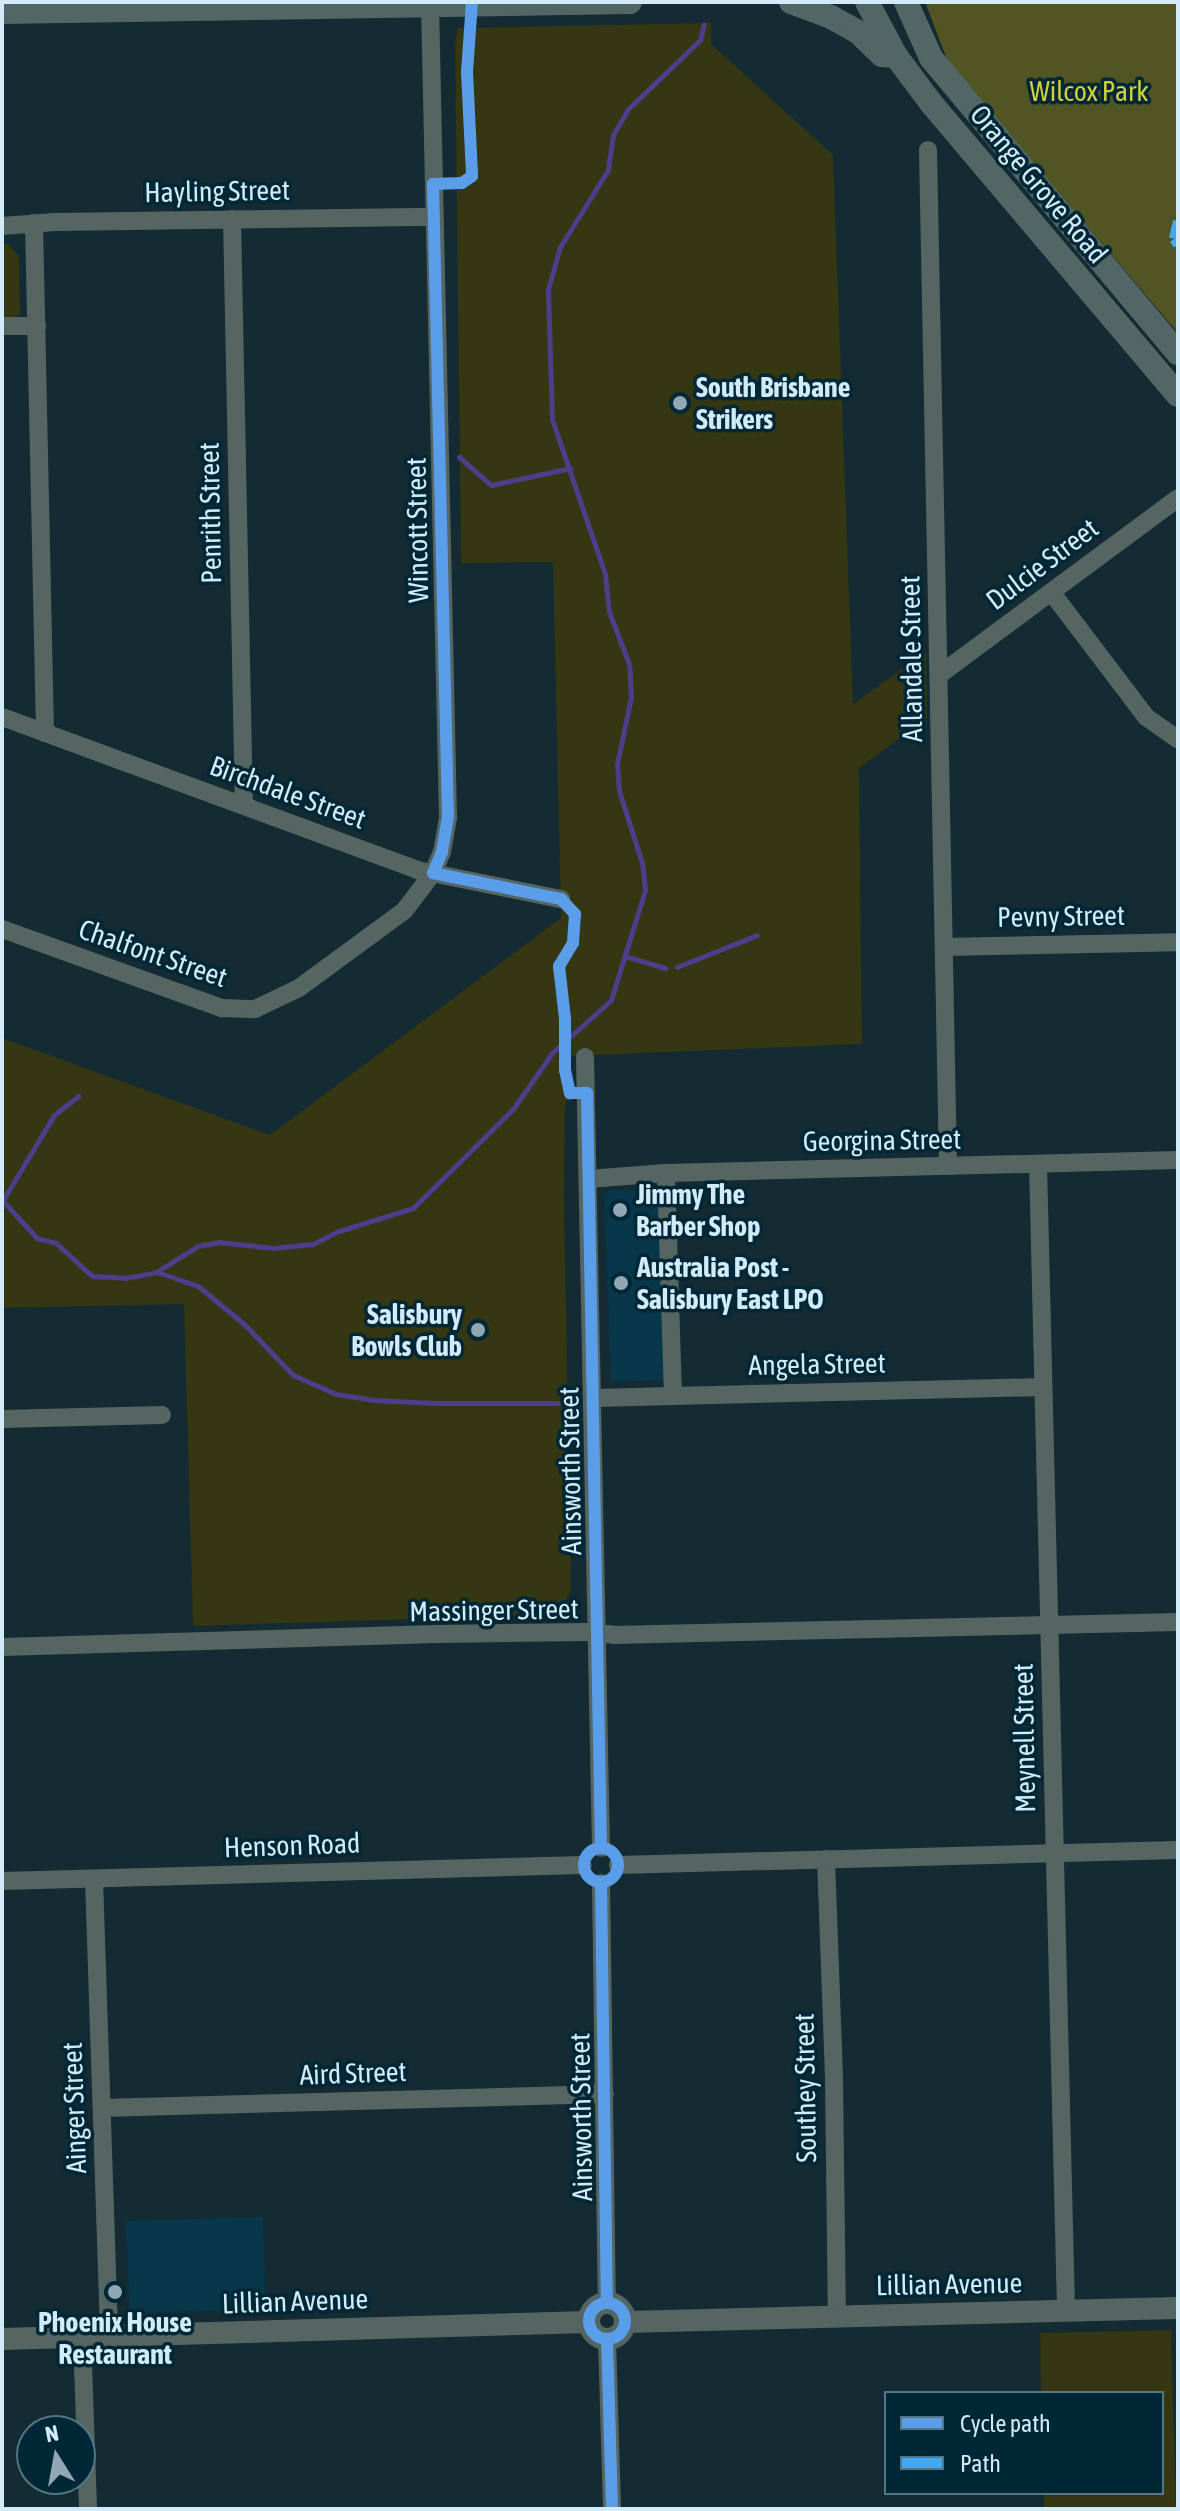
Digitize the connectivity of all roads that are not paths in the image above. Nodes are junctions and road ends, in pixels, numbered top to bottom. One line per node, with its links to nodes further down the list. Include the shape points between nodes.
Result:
1 (630, 2): 5 (main road)
2 (791, 2): 7 (main road, via 858,32 882,55)
3 (867, 2): 7 (main road, Orange Grove Road)
4 (906, 2): 15 (main road, Orange Grove Road, via 931,58)
5 (430, 4): 6 (main road); 9 (street, Wincott Street)
6 (2, 12)
7 (896, 56): 16 (main road, Orange Grove Road)
8 (928, 150): 19 (street, Allandale Street)
9 (434, 217): 10 (street, Hayling Street); 24 (street, Wincott Street, via 448,817)
10 (232, 219): 11 (street, Hayling Street); 23 (street, Penrith Street)
11 (34, 223): 12 (street, Hayling Street); 14 (street)
12 (2, 226)
13 (2, 326): 14 (street)
14 (37, 326): 21 (street)
15 (1178, 353)
16 (1178, 395)
17 (1178, 498): 18 (street, Dulcie Street)
18 (1052, 593): 19 (street, Dulcie Street); 22 (street, via 1146,717)
19 (939, 675): 28 (street, Allandale Street)
20 (2, 717): 21 (street, Birchdale Street)
21 (45, 733): 23 (street, Birchdale Street)
22 (1178, 739)
23 (244, 806): 24 (street, Birchdale Street)
24 (433, 873): 25 (street, Birchdale Street); 26 (street, Chalfont Street, via 404,911 299,988 255,1009 222,1008)
25 (561, 899)
26 (2, 929)
27 (1178, 942): 28 (street, Pevny Street)
28 (946, 947): 32 (street, Allandale Street)
29 (585, 1057): 34 (street, Ainsworth Street)
30 (1178, 1160): 31 (street, Georgina Street)
31 (1038, 1164): 32 (street, Georgina Street); 35 (street, Meynell Street)
32 (948, 1166): 33 (street, Georgina Street)
33 (666, 1173): 34 (street, Georgina Street); 36 (street)
34 (588, 1179): 37 (street, Ainsworth Street)
35 (1043, 1387): 36 (street, Angela Street); 41 (street, Meynell Street)
36 (673, 1395): 37 (street, Angela Street)
37 (593, 1398): 42 (street, Ainsworth Street)
38 (162, 1415): 39 (street)
39 (2, 1419)
40 (1178, 1622): 41 (street, Massinger Street)
41 (1049, 1625): 42 (street, Massinger Street); 46 (street, Meynell Street)
42 (597, 1634): 43 (street, Massinger Street); 44 (street, Ainsworth Street)
43 (2, 1647)
44 (601, 1848): 48 (street, via 590,1851); 49 (street, via 611,1851)
45 (1178, 1850): 46 (street)
46 (1055, 1853): 47 (street); 57 (street, Meynell Street)
47 (826, 1859): 49 (street); 58 (street, Southey Street)
48 (583, 1865): 50 (street, Henson Road); 52 (street, via 586,1876)
49 (618, 1865): 52 (street, via 615,1875)
50 (94, 1879): 51 (street, Henson Road); 54 (street, Ainger Street)
51 (2, 1881)
52 (601, 1883): 53 (street, Ainsworth Street)
53 (605, 2094): 54 (street, Aird Street); 55 (street, Ainsworth Street)
54 (102, 2108): 62 (street, Ainger Street)
55 (607, 2303): 59 (street, via 592,2311); 60 (street, via 622,2311)
56 (1178, 2308): 57 (street, Lillian Avenue)
57 (1066, 2311): 58 (street, Lillian Avenue)
58 (837, 2316): 60 (street, Lillian Avenue)
59 (589, 2322): 62 (street, Lillian Avenue); 64 (street, via 593,2333)
60 (625, 2322): 64 (street, via 618,2336)
61 (82, 2336): 62 (street, Lillian Avenue); 63 (street, Lillian Avenue); 65 (street)
62 (109, 2336)
63 (2, 2339)
64 (607, 2339): 66 (street)
65 (88, 2509)
66 (612, 2509)

